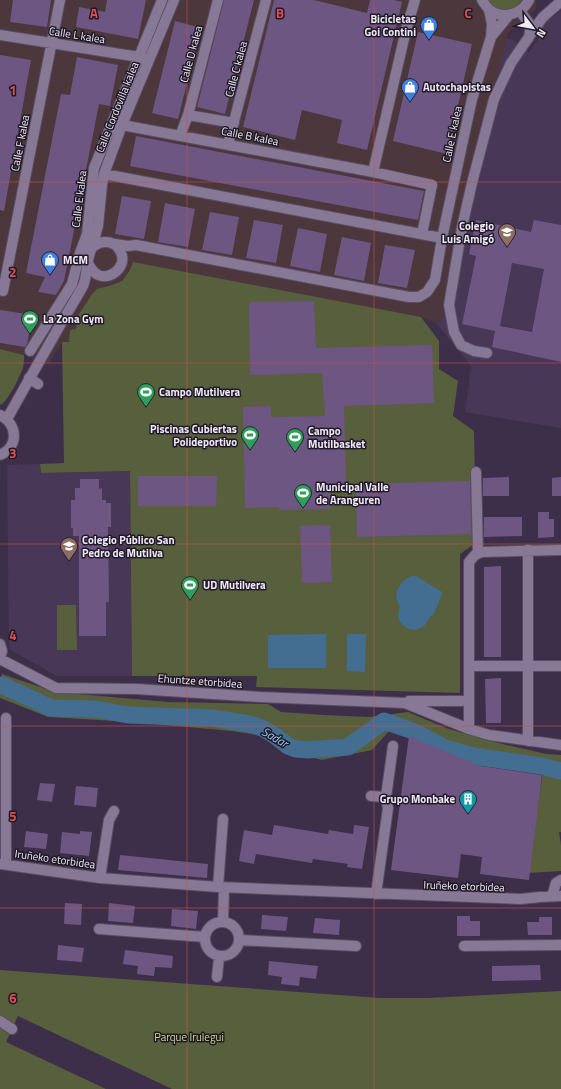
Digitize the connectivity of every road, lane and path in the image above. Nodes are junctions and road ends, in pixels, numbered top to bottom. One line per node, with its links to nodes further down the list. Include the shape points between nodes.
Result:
1 (60, 0): 16 (street, Calle F kalea)
2 (162, 0): 17 (street, Calle E kalea)
3 (174, 0): 17 (street, Calle Cordovilla kalea)
4 (218, 0): 18 (street, Calle D kalea)
5 (266, 0): 19 (street, Calle C kalea)
6 (415, 0): 23 (street)
7 (482, 0): 10 (street)
8 (529, 0): 11 (street)
9 (561, 3): 15 (street, via 543,17)
10 (490, 10): 12 (street); 14 (street)
11 (520, 11): 12 (street); 15 (street, via 531,26)
12 (508, 15): 14 (street)
13 (0, 35): 16 (street, Calle L kalea)
14 (491, 37): 27 (street, Calle E kalea, via 472,99)
15 (529, 37): 37 (street, via 511,63 503,85 494,99 495,108 472,183 462,227 449,305 454,332 461,345)
16 (52, 43): 17 (street, Calle L kalea); 35 (street, Calle F kalea)
17 (144, 59): 20 (street, Calle Cordovilla kalea); 36 (street, Calle E kalea, via 94,168 87,234 74,279)
18 (188, 115): 19 (street); 21 (street, Calle D kalea)
19 (234, 123): 22 (street, Calle C kalea)
20 (122, 125): 21 (street, Calle B kalea); 24 (street, Calle Cordovilla kalea)
21 (180, 136): 22 (street, Calle B kalea)
22 (228, 144): 23 (street, Calle B kalea)
23 (373, 172): 26 (street, Calle B kalea, via 432,185)
24 (104, 174): 25 (street, Calle Cordovilla kalea); 26 (street, Calle E kalea)
25 (98, 226): 28 (street); 29 (street, Calle Cordovilla kalea)
26 (422, 234): 27 (street, Calle E kalea)
27 (442, 238): 30 (street, Calle E kalea, via 435,280 427,292 419,297 401,296)
28 (112, 243): 29 (street, via 100,242); 30 (street, Calle E kalea); 31 (street, via 121,252)
29 (92, 247): 32 (street, via 88,254)
30 (152, 248): 31 (street, Calle E kalea, via 140,248)
31 (122, 259): 33 (street, via 116,272)
32 (88, 264): 33 (street); 34 (street)
33 (100, 275): 34 (street)
34 (83, 286): 38 (street, via 33,381)
35 (3, 290)
36 (30, 351)
37 (487, 353)
38 (4, 417): 39 (street, via 14,432 13,444 6,453)
39 (0, 455)
40 (476, 472): 43 (street)
41 (528, 550): 42 (street); 43 (street); 47 (street)
42 (561, 550)
43 (476, 554): 46 (street, via 469,562)
44 (0, 644): 45 (street)
45 (0, 658): 50 (street, Ehuntze etorbidea, via 56,688 137,689)
46 (469, 666): 47 (street); 49 (street)
47 (528, 666): 48 (street); 53 (street)
48 (561, 666)
49 (469, 701): 50 (street, Ehuntze etorbidea); 52 (street)
50 (405, 703): 52 (street, Ehuntze etorbidea)
51 (6, 718): 60 (street, Iruñeko etorbidea)
52 (469, 729): 53 (street, Ehuntze etorbidea)
53 (528, 741): 54 (street, Ehuntze etorbidea)
54 (561, 745)
55 (393, 746): 57 (street)
56 (371, 796): 57 (street)
57 (386, 797): 64 (street, via 388,808)
58 (114, 811): 61 (street, Iruñeko etorbidea, via 109,820)
59 (223, 819): 63 (street)
60 (3, 864): 61 (street, Iruñeko etorbidea)
61 (100, 878): 63 (street, Iruñeko etorbidea)
62 (561, 880): 65 (street, Iruñeko etorbidea, via 556,884)
63 (221, 888): 64 (street, Iruñeko etorbidea); 66 (street)
64 (376, 894): 65 (street, Iruñeko etorbidea, via 521,900)
65 (556, 896)
66 (223, 922): 68 (street, via 215,923 208,928); 69 (street, via 231,924)
67 (99, 930): 68 (street)
68 (205, 937): 73 (street, via 209,951)
69 (240, 940): 71 (street); 73 (street, via 232,954)
70 (561, 945): 72 (street)
71 (356, 946)
72 (464, 946)
73 (219, 957): 74 (street)
74 (217, 977)
75 (0, 1021): 76 (street)
76 (12, 1029)

